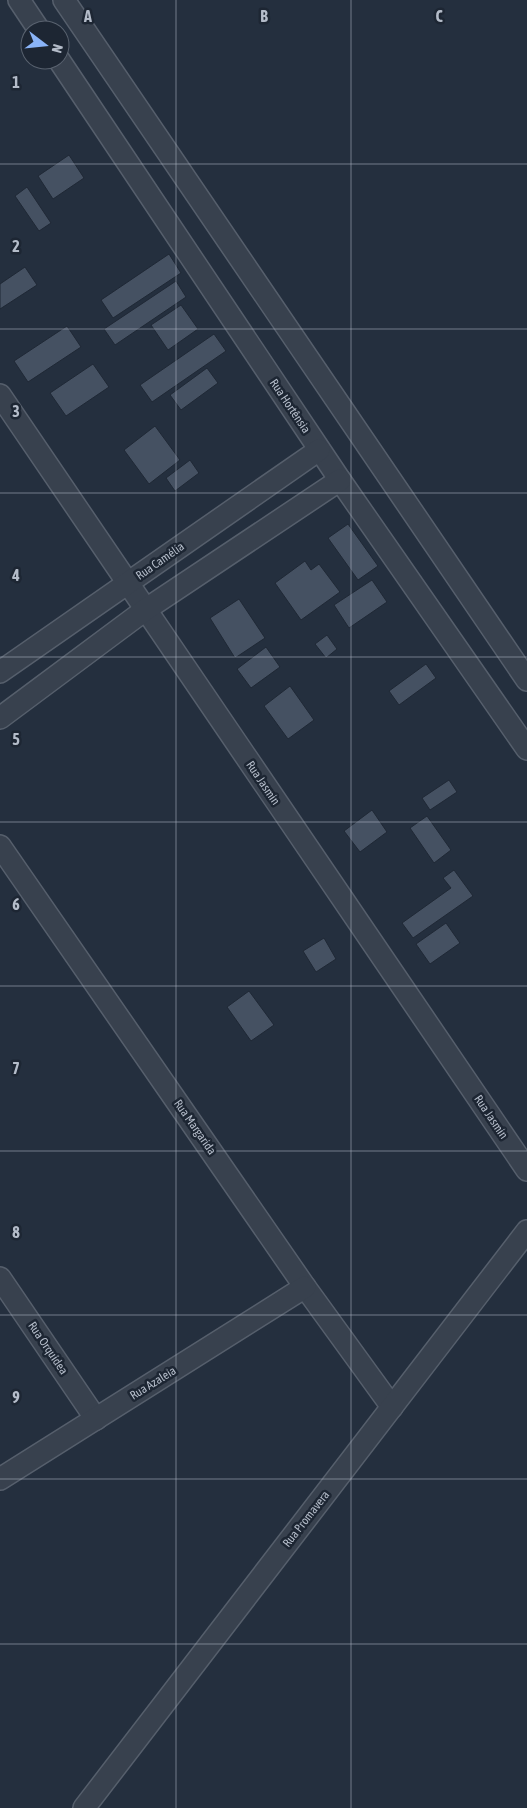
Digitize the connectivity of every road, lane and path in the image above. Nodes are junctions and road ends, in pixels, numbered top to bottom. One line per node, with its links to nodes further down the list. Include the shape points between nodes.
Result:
1 (19, 0): 3 (street)
2 (64, 0): 11 (street)
3 (32, 20)
4 (66, 70): 6 (street, Rua Hortênsia)
5 (0, 395): 8 (street, Rua Jasmin)
6 (319, 450): 7 (street, Rua Hortênsia); 8 (street, Rua Camélia)
7 (340, 480): 9 (street); 13 (street, Rua Hortênsia)
8 (127, 583): 9 (street, Rua Jasmin); 10 (street, Rua Camélia)
9 (145, 610): 12 (street); 15 (street, Rua Jasmin)
10 (0, 672)
11 (527, 680)
12 (0, 718)
13 (527, 748)
14 (0, 846): 18 (street, Rua Margarida)
15 (527, 1170)
16 (527, 1231): 19 (street, Rua Promavera)
17 (0, 1278): 20 (street, Rua Orquídea)
18 (305, 1287): 19 (street, Rua Margarida); 20 (street, Rua Azaleia)
19 (392, 1407): 22 (street, Rua Promavera)
20 (96, 1419): 21 (street, Rua Azaleia)
21 (0, 1479)
22 (84, 1808)

